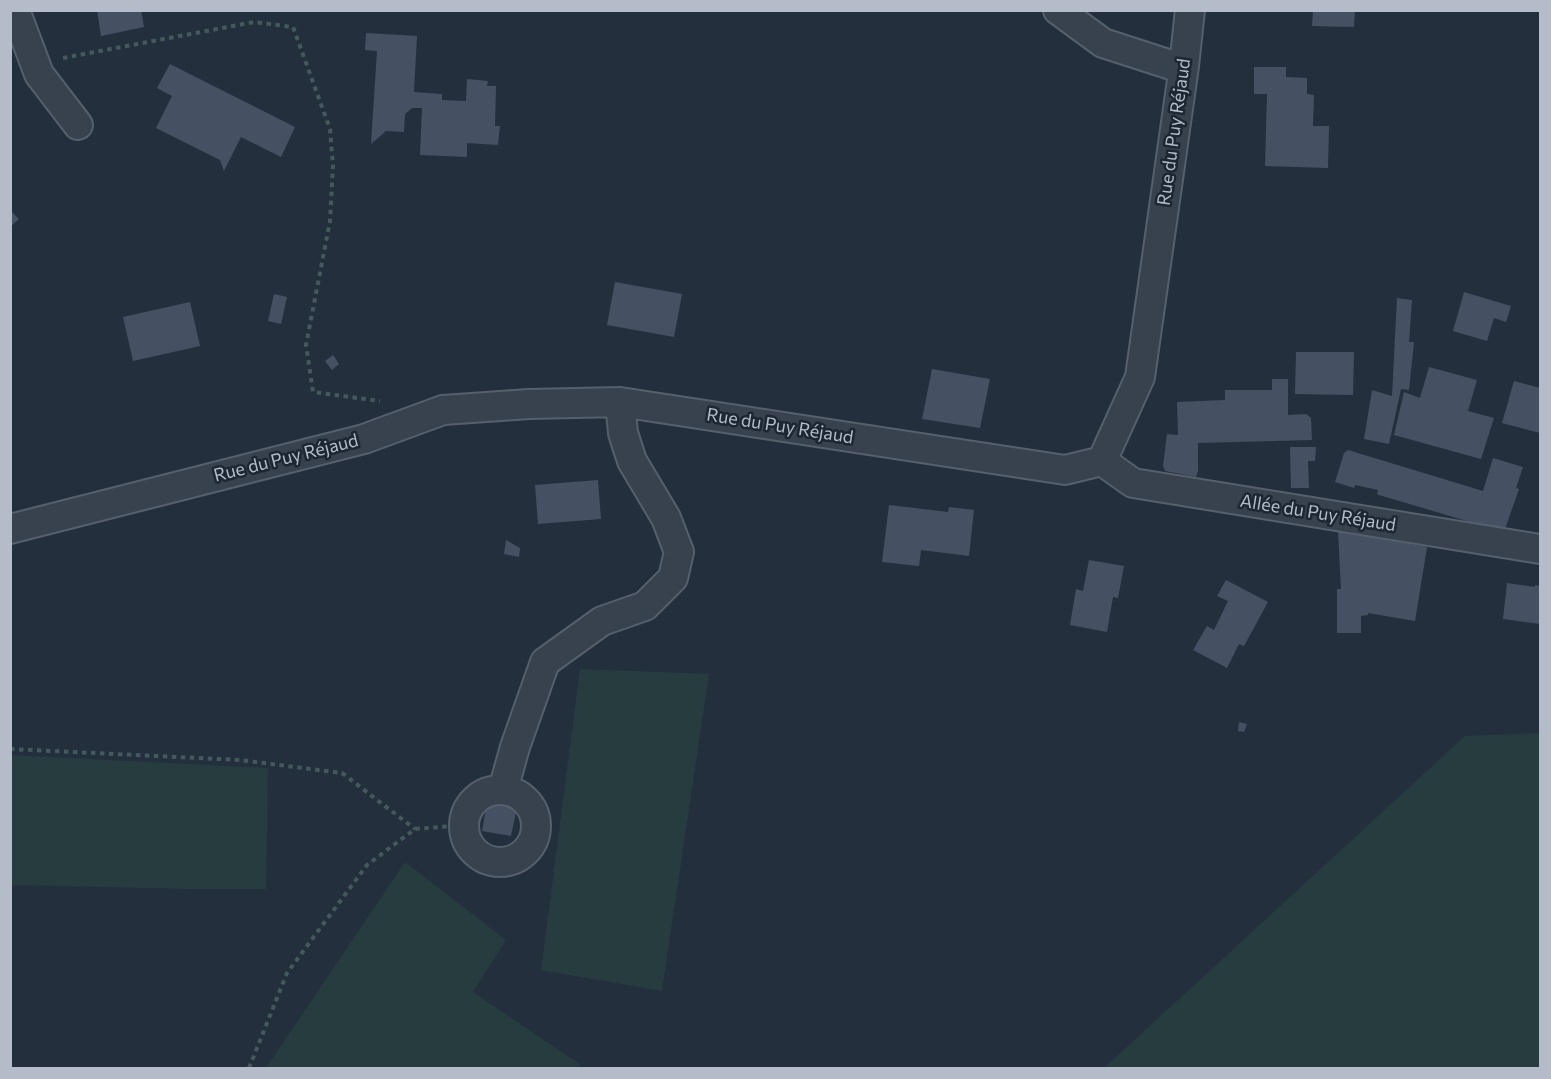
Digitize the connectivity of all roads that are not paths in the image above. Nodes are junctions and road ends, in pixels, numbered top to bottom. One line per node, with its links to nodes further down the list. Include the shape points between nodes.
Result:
1 (15, 10): 5 (street, via 39,74)
2 (1058, 10): 4 (street, via 1102,43)
3 (1190, 10): 4 (street, Rue du Puy Réjaud)
4 (1184, 66): 7 (street, Rue du Puy Réjaud, via 1140,377)
5 (78, 125)
6 (620, 402): 7 (street, Rue du Puy Réjaud, via 1065,470); 8 (street, Rue du Puy Réjaud, via 443,410 364,438); 10 (street, via 623,433 632,461 666,518 679,552 673,579 645,606 602,621 545,662)
7 (1102, 461): 9 (street, Allée du Puy Réjaud, via 1133,483)
8 (10, 529)
9 (1540, 549)
10 (503, 790): 10 (street, via 525,800 532,810 535,833 524,853 502,862 490,861 479,856 465,837 466,814 476,799)

